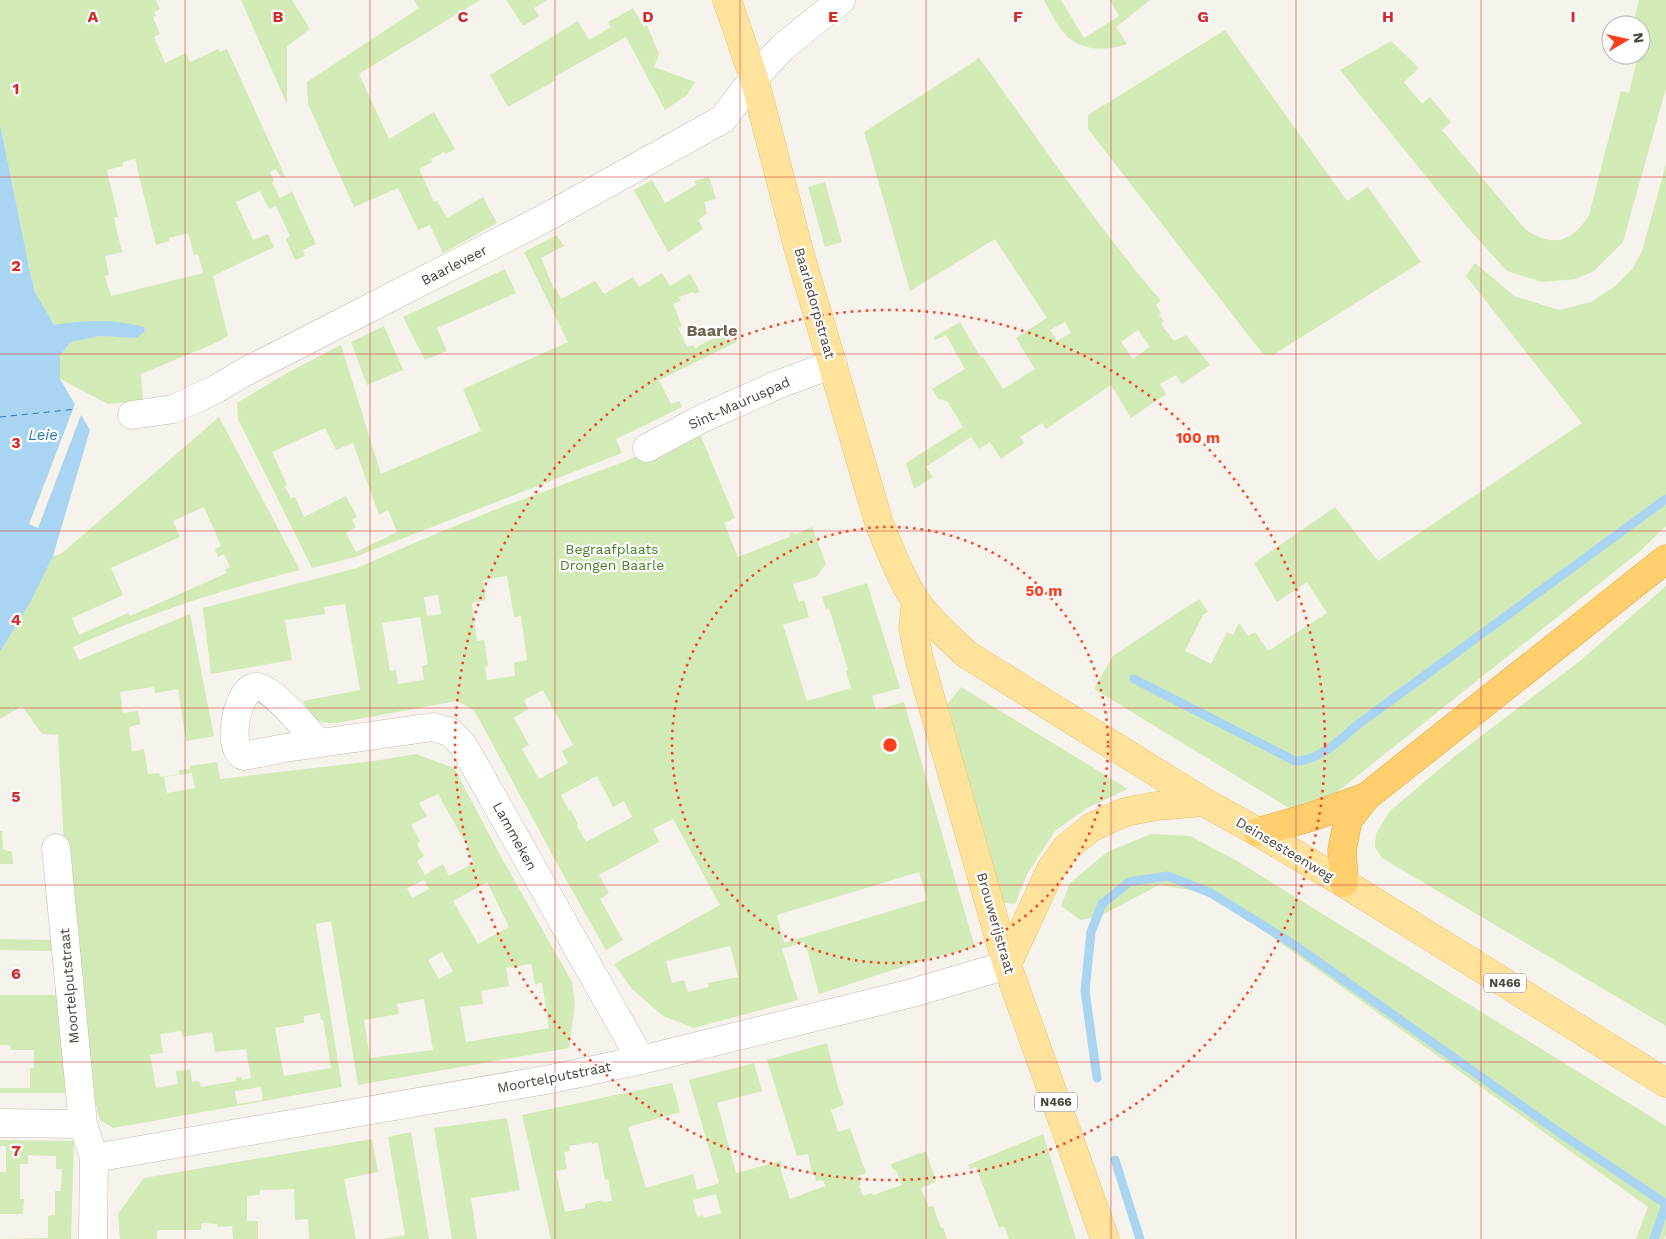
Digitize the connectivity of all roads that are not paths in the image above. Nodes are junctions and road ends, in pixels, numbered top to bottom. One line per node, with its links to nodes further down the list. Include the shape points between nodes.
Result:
1 (727, 0): 3 (main road, Baarledorpstraat / N466)
2 (841, 0): 3 (street, Baarleveer, via 783,47)
3 (754, 78): 4 (main road, Baarledorpstraat / N466); 5 (street, Baarleveer, via 723,119 547,217 174,409)
4 (833, 364): 6 (street, Sint-Mauruspad, via 712,414); 8 (main road, Baarledorpstraat / N466, via 879,523 894,561)
5 (132, 415)
6 (647, 448)
7 (1666, 559): 10 (highway)
8 (916, 601): 11 (main road, Deinsesteenweg / N466, via 966,654); 15 (main road, Brouwerijstraat / N466, via 913,628 919,658)
9 (319, 743): 16 (street, Lammeken, via 432,727 450,732 463,745)
10 (1366, 797): 12 (highway); 14 (highway, via 1348,820 1342,850)
11 (1204, 802): 12 (main road, Deinsesteenweg / N466); 15 (main road, via 1126,812 1092,827 1067,847 1051,869)
12 (1258, 832): 14 (main road, Deinsesteenweg / N466)
13 (56, 848): 19 (street, Moortelputstraat)
14 (1344, 883): 17 (main road, Deinsesteenweg / N466)
15 (1007, 965): 16 (street, Moortelputstraat); 22 (main road, Brouwerijstraat / N466)
16 (641, 1060): 20 (street, Moortelputstraat, via 551,1079)
17 (1666, 1083)
18 (0, 1123): 19 (street)
19 (83, 1124): 20 (street, Moortelputstraat)
20 (94, 1158): 21 (street, Moortelputstraat)
21 (93, 1239)
22 (1105, 1239)

